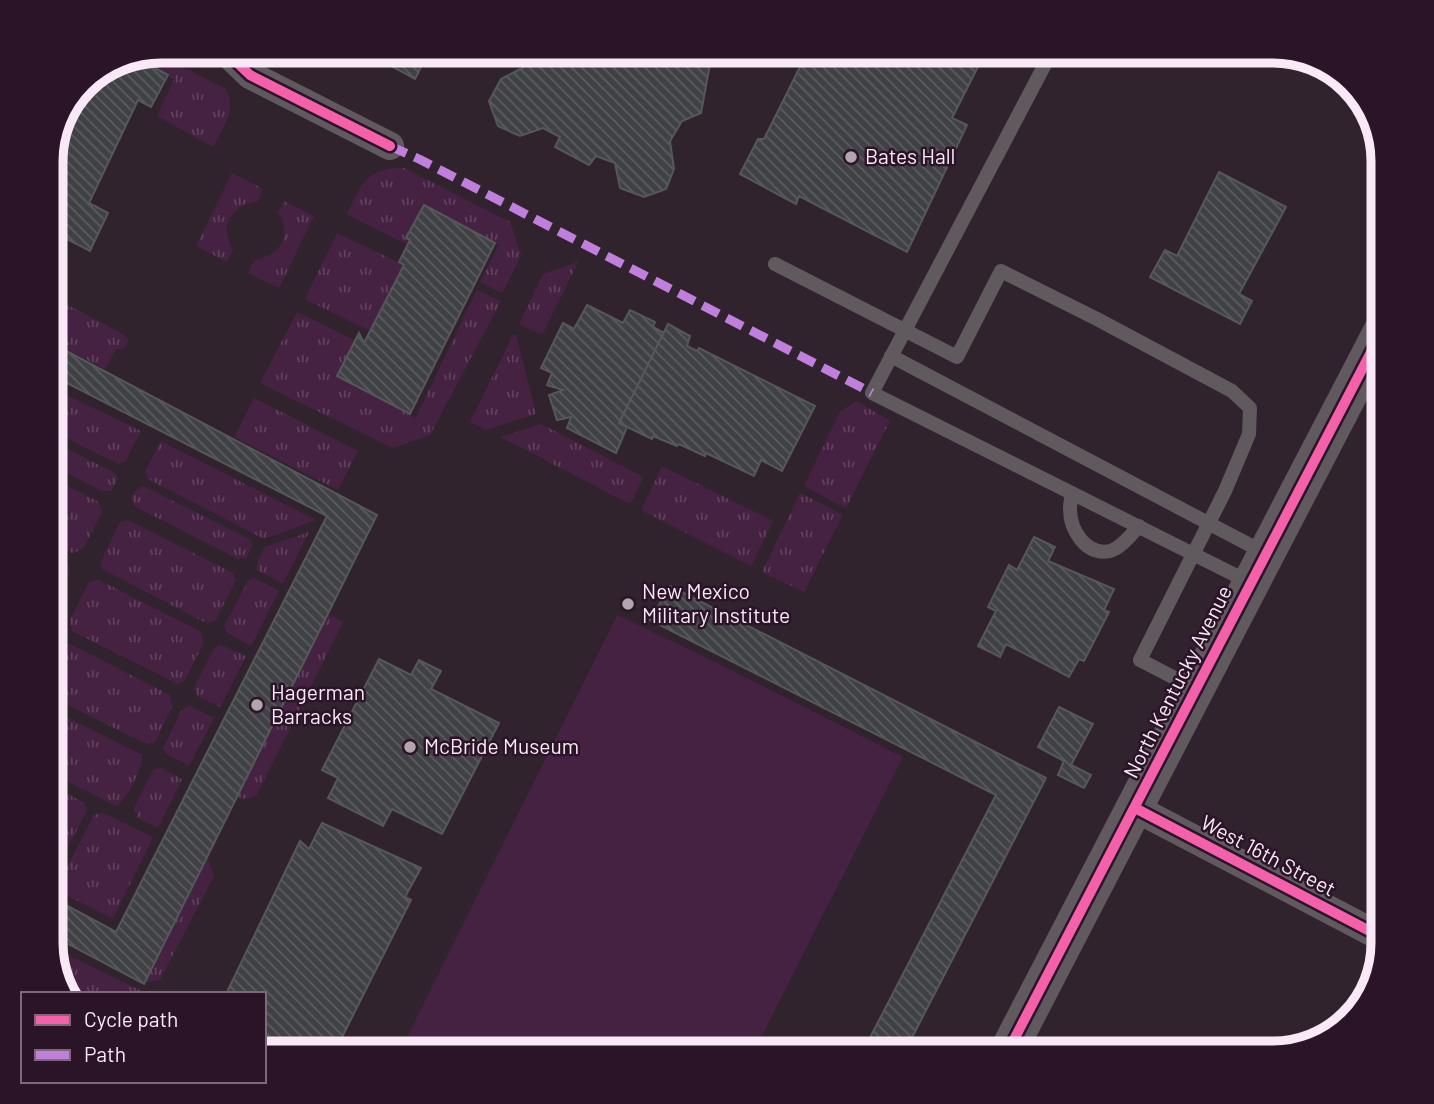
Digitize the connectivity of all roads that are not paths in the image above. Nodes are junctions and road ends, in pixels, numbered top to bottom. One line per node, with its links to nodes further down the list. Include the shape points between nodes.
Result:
1 (238, 63): 3 (street, via 250,75)
2 (1046, 63): 5 (lane)
3 (390, 146)
4 (775, 264): 5 (lane)
5 (904, 330): 7 (lane); 9 (lane, via 957,357 1001,271 1232,391 1250,408 1249,434)
6 (1371, 352): 12 (street, North Kentucky Avenue)
7 (891, 356): 8 (lane, via 872,393); 9 (lane)
8 (1072, 493): 10 (lane); 10 (lane, via 1073,526 1089,547 1112,551)
9 (1209, 523): 11 (lane); 12 (lane)
10 (1139, 526): 11 (lane)
11 (1193, 554): 12 (lane); 13 (lane, via 1140,660)
12 (1257, 568): 13 (street, North Kentucky Avenue)
13 (1195, 689): 14 (street, North Kentucky Avenue)
14 (1135, 808): 15 (street, West 16th Street); 16 (street, North Kentucky Avenue)
15 (1371, 932)
16 (1013, 1041)

